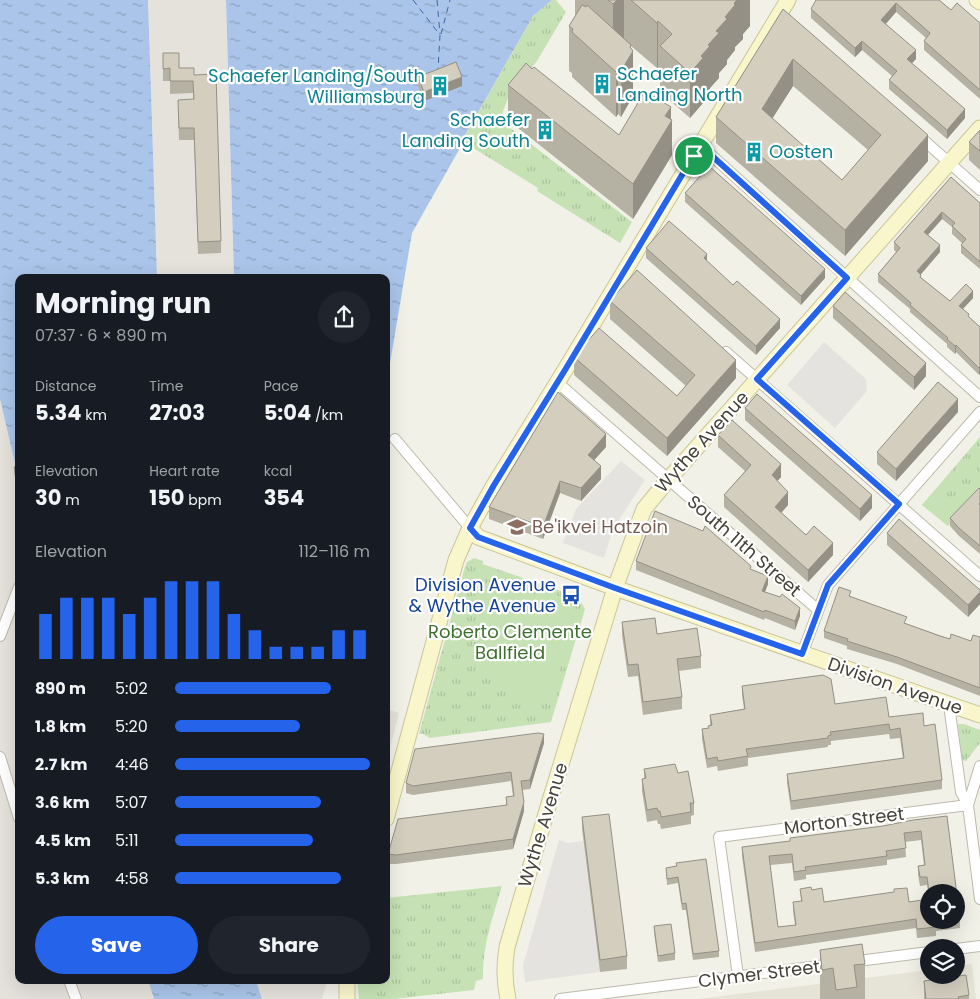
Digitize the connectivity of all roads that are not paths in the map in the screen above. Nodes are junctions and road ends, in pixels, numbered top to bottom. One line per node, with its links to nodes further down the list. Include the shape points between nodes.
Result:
1 (785, 11): 4 (main road)
2 (909, 127): 5 (street)
3 (980, 128): 5 (main road, Wythe Avenue)
4 (700, 145): 7 (street); 10 (main road, via 631,268)
5 (948, 162): 6 (street); 7 (main road, Wythe Avenue)
6 (980, 190)
7 (847, 278): 9 (main road, Wythe Avenue); 11 (street)
8 (718, 345): 9 (street)
9 (757, 379): 14 (main road, Wythe Avenue); 15 (street)
10 (557, 382): 14 (street, South 11th Street); 16 (main road)
11 (980, 397)
12 (980, 412): 15 (street)
13 (395, 440): 16 (street, Division Avenue)
14 (668, 480): 18 (main road, Wythe Avenue, via 644,509); 20 (street, South 11th Street)
15 (899, 504): 17 (street); 20 (street, via 828,585)
16 (470, 528): 18 (main road, Division Avenue, via 478,537); 27 (main road, via 454,569)
17 (980, 576)
18 (615, 588): 22 (main road, Division Avenue); 39 (main road, Wythe Avenue, via 507,948 504,982)
19 (15, 597): 21 (street)
20 (818, 610): 22 (street)
21 (0, 636)
22 (802, 654): 23 (main road, Division Avenue)
23 (950, 705): 24 (main road, Division Avenue); 29 (street, via 961,792)
24 (980, 715)
25 (0, 757): 28 (street)
26 (980, 766): 29 (street)
27 (390, 804)
28 (15, 805)
29 (968, 805): 30 (street); 34 (street, Morton Street, via 720,837)
30 (980, 899)
31 (980, 946): 32 (street)
32 (965, 947)
33 (920, 953): 34 (street, Clymer Street)
34 (738, 976): 40 (street, Clymer Street)
35 (70, 984): 37 (street)
36 (347, 984): 38 (main road)
37 (76, 999)
38 (347, 999)
39 (508, 999)
40 (560, 999)

